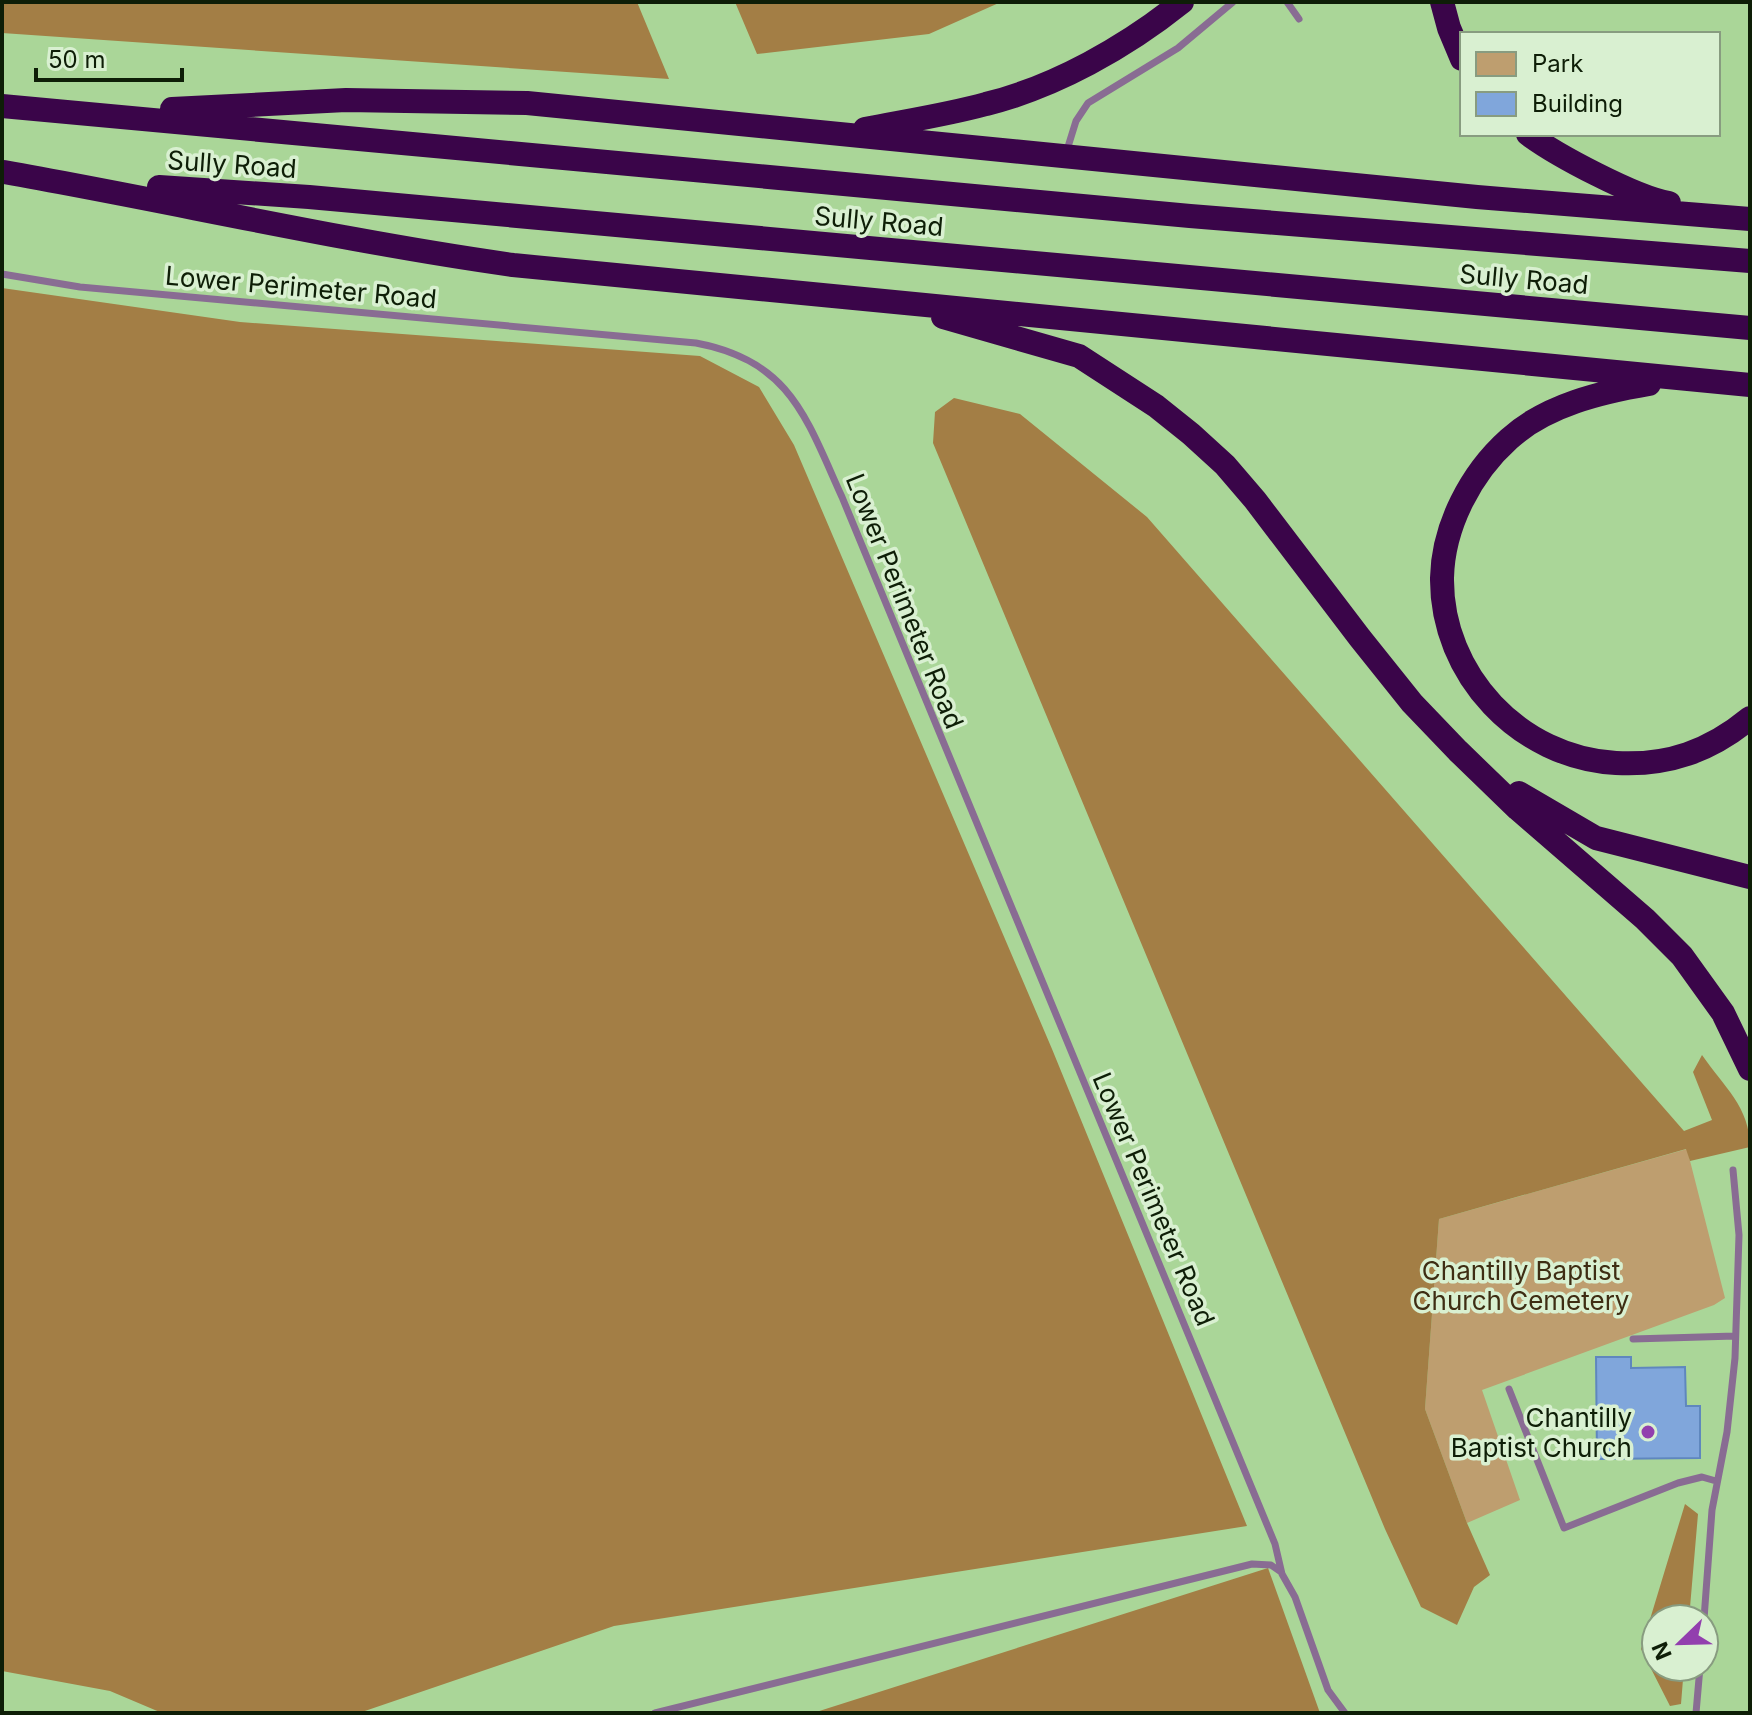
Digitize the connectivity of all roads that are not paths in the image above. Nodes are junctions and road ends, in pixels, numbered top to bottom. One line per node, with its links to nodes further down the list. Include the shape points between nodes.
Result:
1 (1182, 2): 9 (highway, via 1125,42 1024,92)
2 (1233, 2): 11 (lane, via 1178,48 1088,103)
3 (1287, 2): 5 (lane)
4 (1442, 2): 6 (highway)
5 (1299, 19)
6 (1460, 54)
7 (2, 106): 8 (highway, Sully Road)
8 (54, 110): 9 (highway, via 454,101); 14 (highway, Sully Road, via 1206,218)
9 (841, 134): 11 (highway)
10 (1532, 136): 13 (highway, via 1607,179 1659,201)
11 (1065, 157): 13 (highway)
12 (3, 172): 16 (highway, via 435,254); 17 (highway, Sully Road)
13 (1750, 218)
14 (1750, 261)
15 (2, 274): 29 (lane, Lower Perimeter Road, via 80,287 696,343 745,357 784,387 804,416 842,497 1275,1544)
16 (879, 299): 18 (highway); 21 (highway, via 1079,356 1156,406 1245,488 1412,703)
17 (1750, 328)
18 (1681, 378): 19 (highway); 20 (highway, via 1600,394 1536,420 1511,437 1462,502 1445,551 1443,601 1456,647 1476,687 1523,733 1562,752 1601,763 1661,763 1716,744)
19 (1750, 385)
20 (1750, 718)
21 (1458, 751): 22 (highway, via 1536,805 1596,838); 23 (highway, via 1682,956 1723,1013)
22 (1750, 877)
23 (1750, 1069)
24 (1733, 1170): 25 (lane, via 1739,1235)
25 (1735, 1336): 26 (lane); 28 (lane, via 1730,1414)
26 (1633, 1339)
27 (1509, 1389): 28 (lane, via 1564,1528 1678,1483 1702,1477)
28 (1716, 1481): 30 (lane)
29 (1282, 1574): 32 (lane, via 1271,1565 1252,1564); 33 (lane, Lower Perimeter Road, via 1328,1690)
30 (1705, 1603)
31 (1699, 1683): 34 (lane)
32 (655, 1713)
33 (1345, 1713)
34 (1696, 1713)

